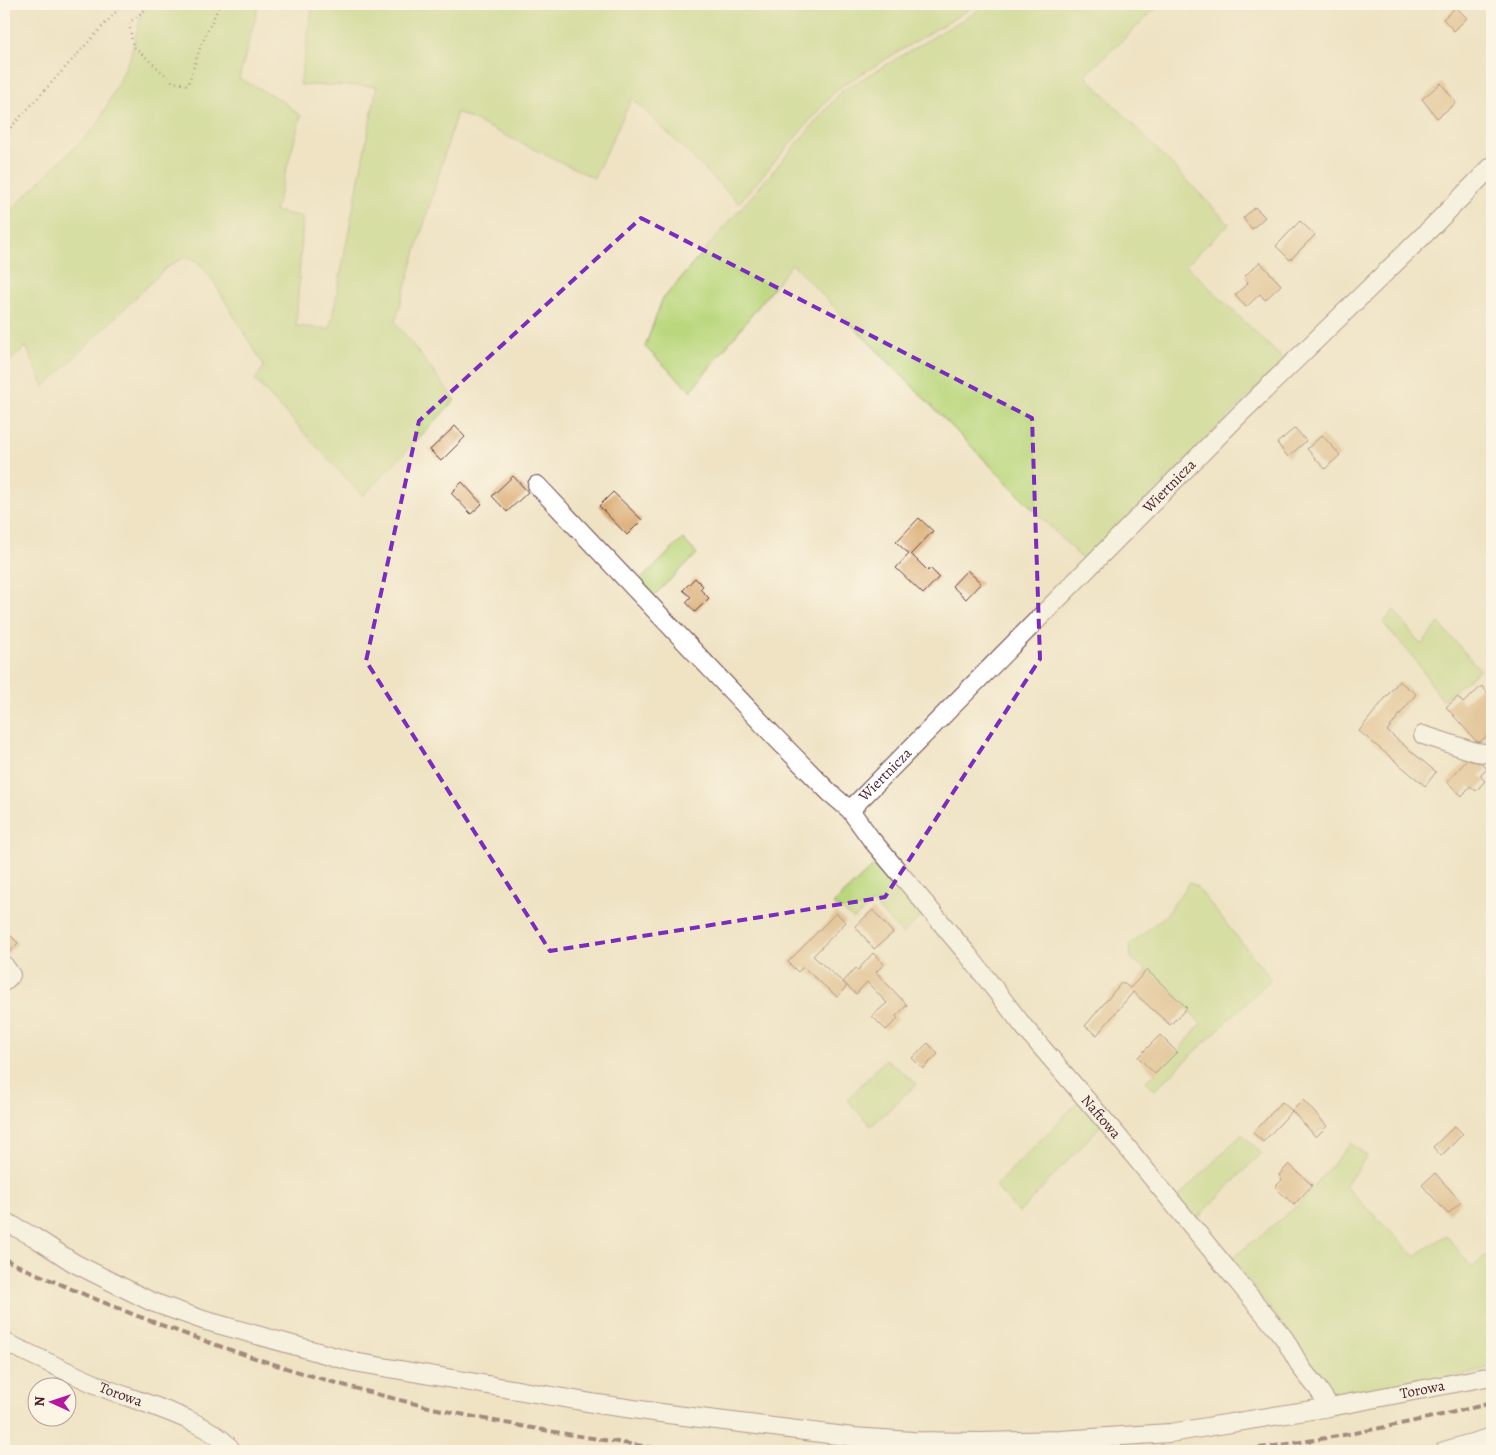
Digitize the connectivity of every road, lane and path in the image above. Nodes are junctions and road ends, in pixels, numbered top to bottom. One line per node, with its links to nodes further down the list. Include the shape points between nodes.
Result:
1 (123, 4): 4 (path)
2 (152, 4): 3 (path, via 129,23 133,46 173,82 188,85)
3 (220, 4)
4 (4, 134)
5 (1492, 166): 9 (street, Wiertnicza, via 1240,414)
6 (537, 485): 9 (street, Naftowa, via 774,736)
7 (1423, 735): 8 (street)
8 (1492, 754)
9 (850, 810): 15 (street, Naftowa, via 1024,1027 1284,1338)
10 (4, 965): 11 (street, via 11,975)
11 (4, 982)
12 (4, 1221): 15 (street, via 74,1264 143,1298 203,1320 354,1362 668,1414 853,1437 980,1442 1170,1433)
13 (4, 1342): 17 (street, Torowa, via 167,1411 214,1434)
14 (1492, 1376): 15 (street, Torowa)
15 (1330, 1407)
16 (1492, 1437): 18 (street)
17 (232, 1451)
18 (1444, 1451)

